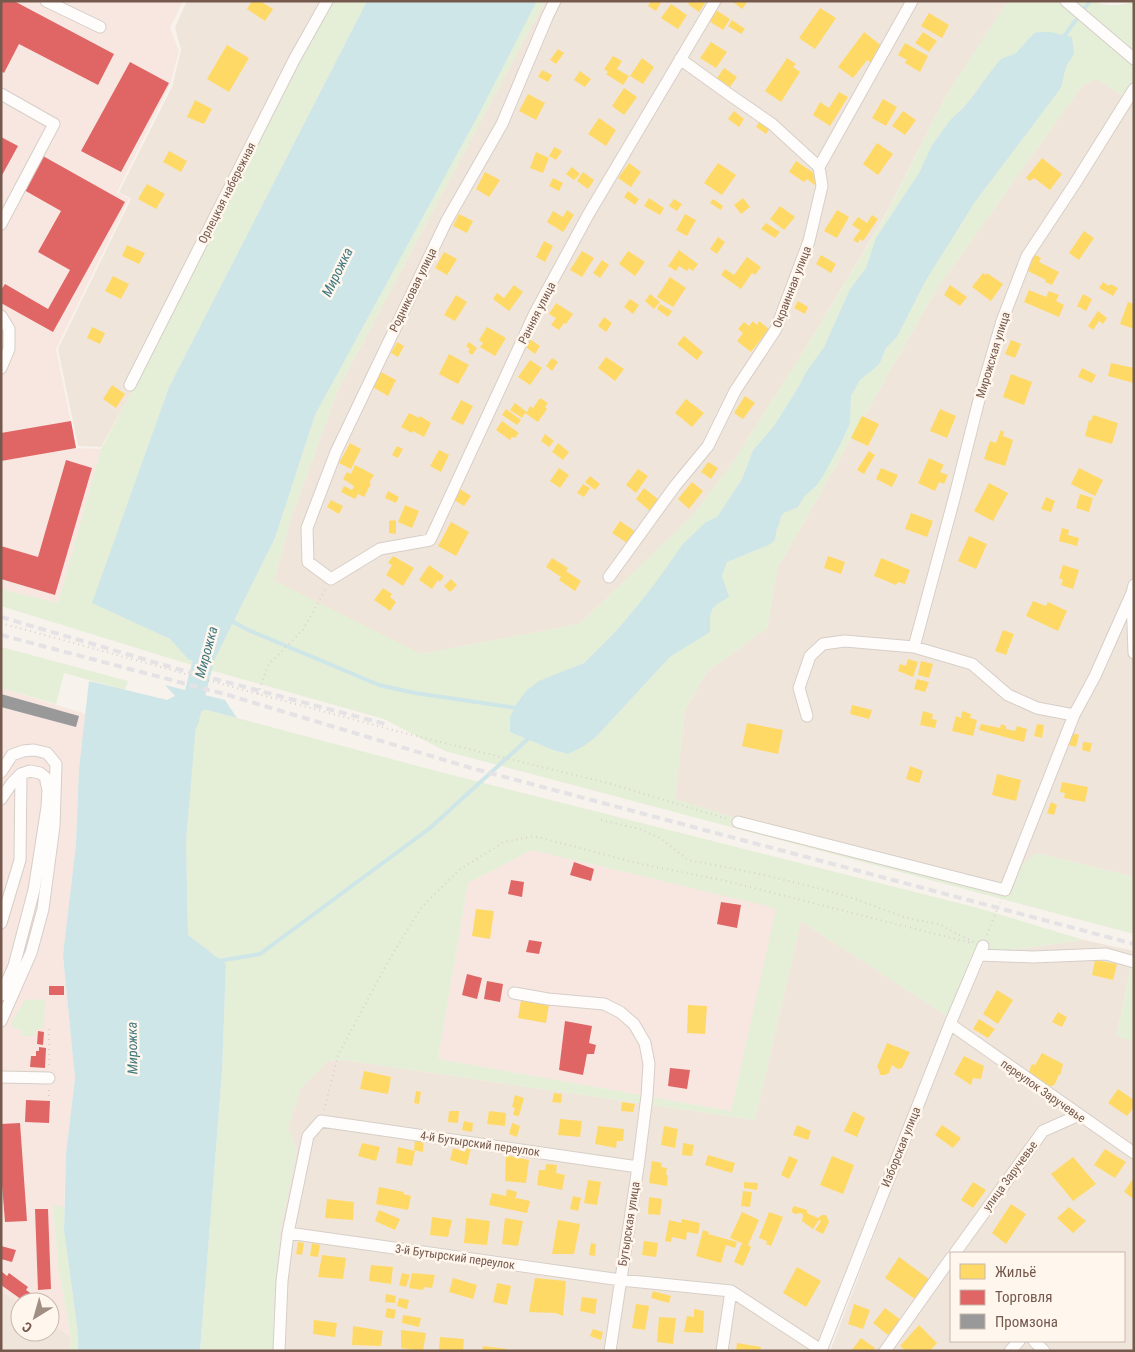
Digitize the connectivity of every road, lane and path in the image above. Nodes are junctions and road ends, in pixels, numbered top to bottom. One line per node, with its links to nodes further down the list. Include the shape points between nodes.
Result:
1 (46, 1): 7 (street)
2 (327, 1): 16 (street, Орлецкая набережная)
3 (555, 1): 18 (street, Родниковая улица, via 502,124 446,222 336,452 307,528 308,562)
4 (715, 1): 8 (street, Ранняя улица)
5 (912, 1): 12 (street)
6 (1066, 1): 9 (street)
7 (100, 27)
8 (680, 59): 12 (street, via 772,124); 18 (street, Ранняя улица, via 588,215 536,313 430,540 380,549)
9 (1134, 59)
10 (1134, 89): 21 (street, Мирожская улица, via 1026,256 993,349)
11 (1, 94): 13 (street, via 54,124)
12 (819, 167): 17 (street, Окраинная улица, via 822,186 809,241 776,329 735,391 708,446)
13 (1, 224)
14 (1, 316): 15 (street, via 9,329 9,349)
15 (1, 368)
16 (130, 385)
17 (610, 577)
18 (331, 579): 23 (path, via 303,630 269,664)
19 (1133, 589): 22 (street); 24 (street)
20 (1, 623): 23 (path)
21 (914, 647): 24 (street, via 972,664 1008,695 1037,708); 25 (street, via 845,640 823,644 810,656 799,688)
22 (1134, 652)
23 (258, 694): 30 (path, via 611,784)
24 (1074, 715): 31 (street)
25 (807, 716)
26 (1, 772): 37 (street, via 12,755 23,751 47,753 56,764 54,826 43,908 31,953)
27 (21, 774): 28 (street); 32 (street, via 20,860); 36 (street, via 30,771 45,777 48,807 34,890 14,966)
28 (1, 800)
29 (601, 820): 33 (path, via 660,838 688,860 833,892 901,916 939,924)
30 (738, 822): 31 (street)
31 (1005, 890): 33 (path)
32 (1, 923)
33 (981, 950): 34 (street, via 1033,957 1106,954); 38 (street, Изборская улица); 44 (path, via 726,881 641,864 533,836 504,842 459,870 421,908 338,1055)
34 (1134, 962)
35 (514, 993): 46 (street, Бутырская улица, via 604,1004 634,1024 645,1043 649,1064)
36 (1, 995)
37 (1, 1021)
38 (952, 1026): 43 (street, переулок Заручевье); 54 (street, Изборская улица)
39 (49, 1027): 41 (path)
40 (1, 1077): 41 (street)
41 (49, 1078): 42 (path)
42 (49, 1098)
43 (1079, 1116): 45 (street, переулок Заручевье); 48 (street, улица Заручевье, via 1043,1131)
44 (321, 1121): 46 (street, 4-й Бутырский переулок); 47 (street, via 308,1136)
45 (1134, 1153)
46 (638, 1167): 50 (street, Бутырская улица)
47 (288, 1233): 50 (street, 3-й Бутырский переулок); 53 (street, via 282,1281)
48 (956, 1252)
49 (950, 1259): 57 (street)
50 (621, 1280): 51 (street, 3-й Бутырский переулок); 55 (street, Бутырская улица)
51 (731, 1291): 54 (street); 56 (street)
52 (1035, 1342): 58 (street)
53 (281, 1350)
54 (821, 1350)
55 (610, 1351)
56 (722, 1351)
57 (885, 1351)
58 (1044, 1351)

